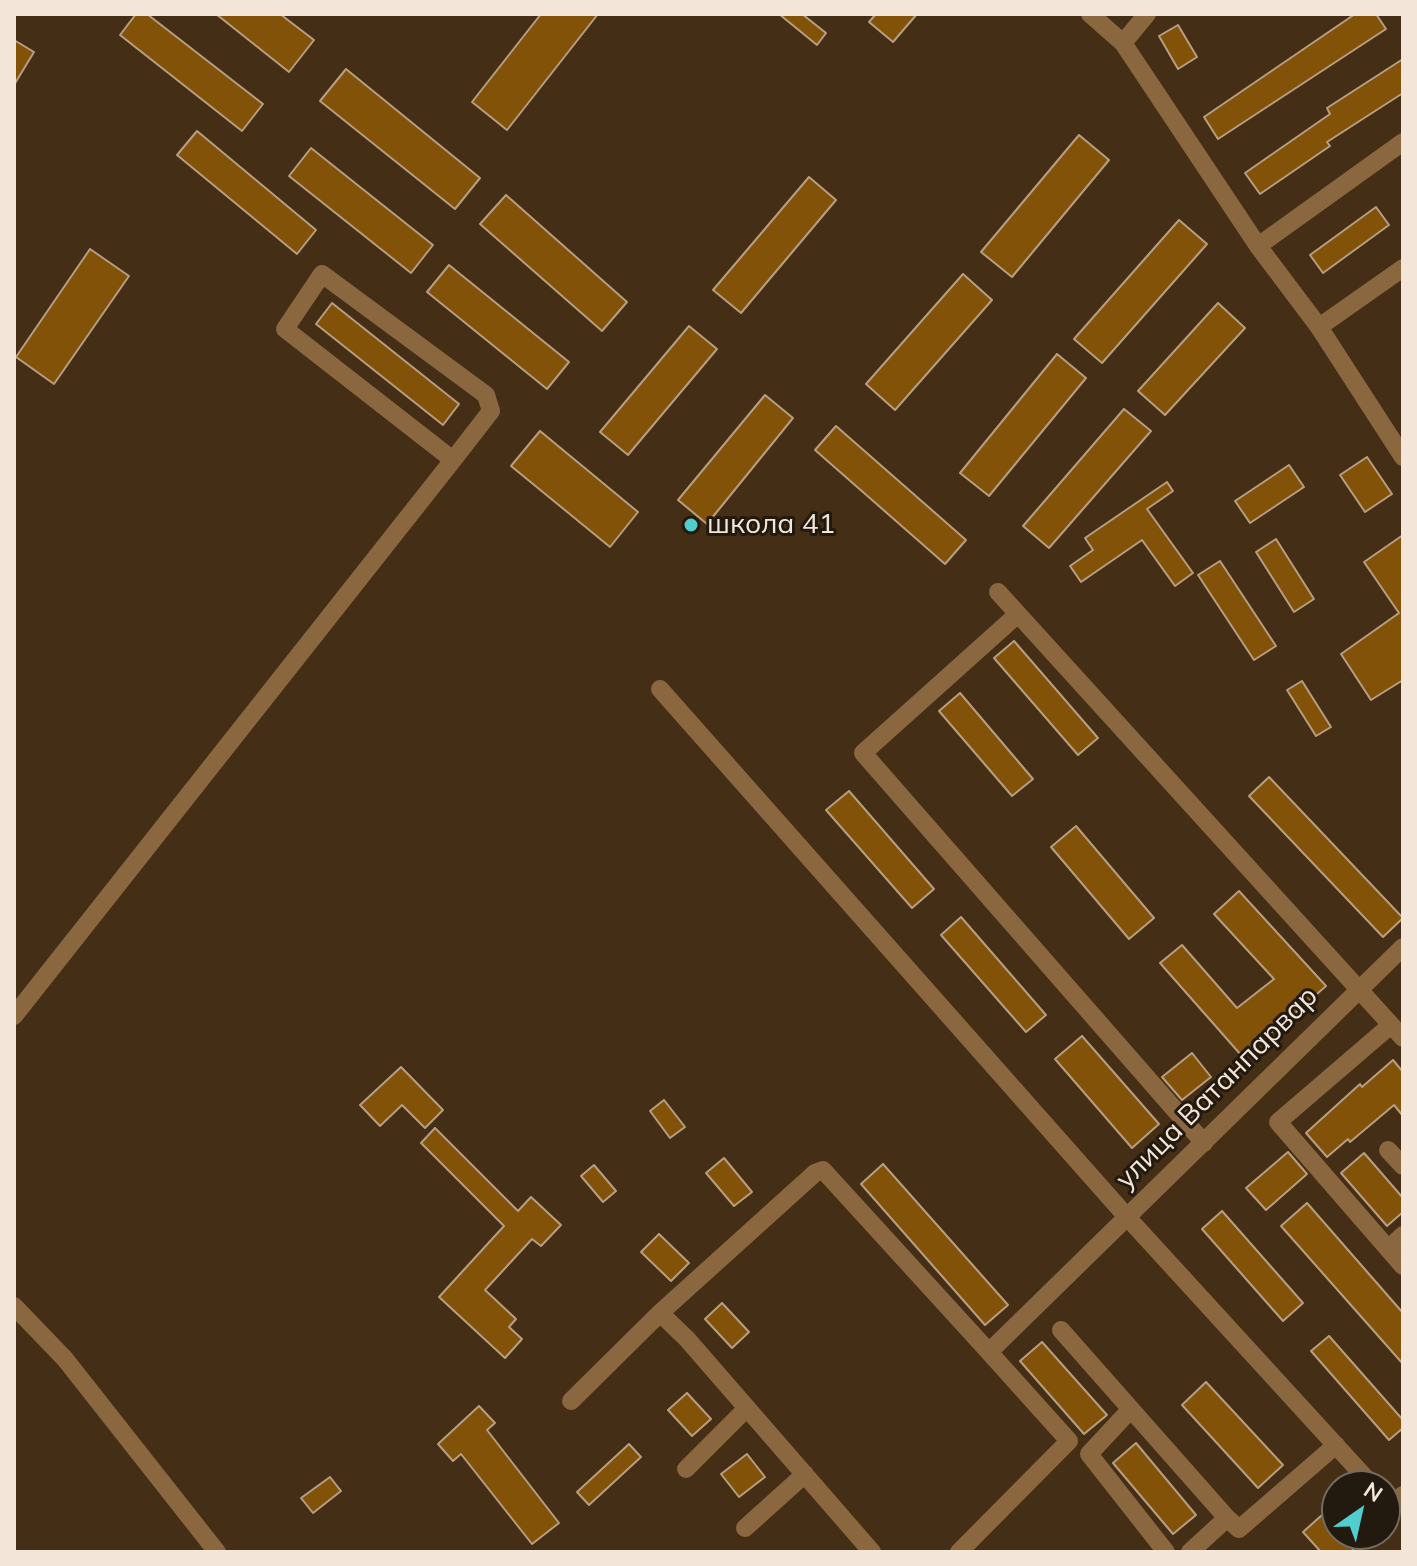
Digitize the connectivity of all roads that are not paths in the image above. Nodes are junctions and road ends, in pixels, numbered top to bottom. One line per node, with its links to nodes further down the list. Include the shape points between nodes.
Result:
1 (1090, 14): 3 (street)
2 (1147, 14): 3 (street)
3 (1123, 43): 5 (street)
4 (1403, 142): 5 (street)
5 (1258, 246): 7 (street)
6 (1403, 268): 7 (street)
7 (1319, 327): 8 (street)
8 (1403, 457)
9 (453, 460): 9 (street, via 491,411 486,395 322,274 285,329); 15 (street)
10 (998, 592): 11 (street)
11 (1018, 614): 14 (street); 17 (street, via 863,753)
12 (660, 689): 20 (street)
13 (1403, 947): 14 (street, улица Ватанпарвар)
14 (1359, 988): 16 (street); 17 (street, улица Ватанпарвар)
15 (14, 1016)
16 (1397, 1031): 22 (street, via 1278,1122)
17 (1204, 1143): 20 (street, улица Ватанпарвар)
18 (1388, 1150): 19 (street)
19 (1403, 1166)
20 (1127, 1217): 27 (street); 31 (street, улица Ватанпарвар)
21 (1403, 1235): 22 (street)
22 (1388, 1249): 23 (street)
23 (1403, 1266)
24 (14, 1306): 37 (street, via 65,1359)
25 (660, 1313): 27 (street, via 823,1170); 28 (street); 29 (street)
26 (1061, 1330): 30 (street)
27 (989, 1352): 39 (street, via 1069,1441)
28 (571, 1401)
29 (747, 1408): 32 (street); 34 (street)
30 (1131, 1409): 35 (street); 40 (street, via 1089,1454)
31 (1336, 1445): 33 (street, улица Ватанпарвар); 35 (street, via 1239,1529)
32 (686, 1469)
33 (1359, 1470)
34 (805, 1474): 36 (street); 38 (street)
35 (1227, 1518): 41 (street)
36 (745, 1528)
37 (217, 1552)
38 (872, 1552)
39 (959, 1552)
40 (1166, 1552)
41 (1190, 1552)

